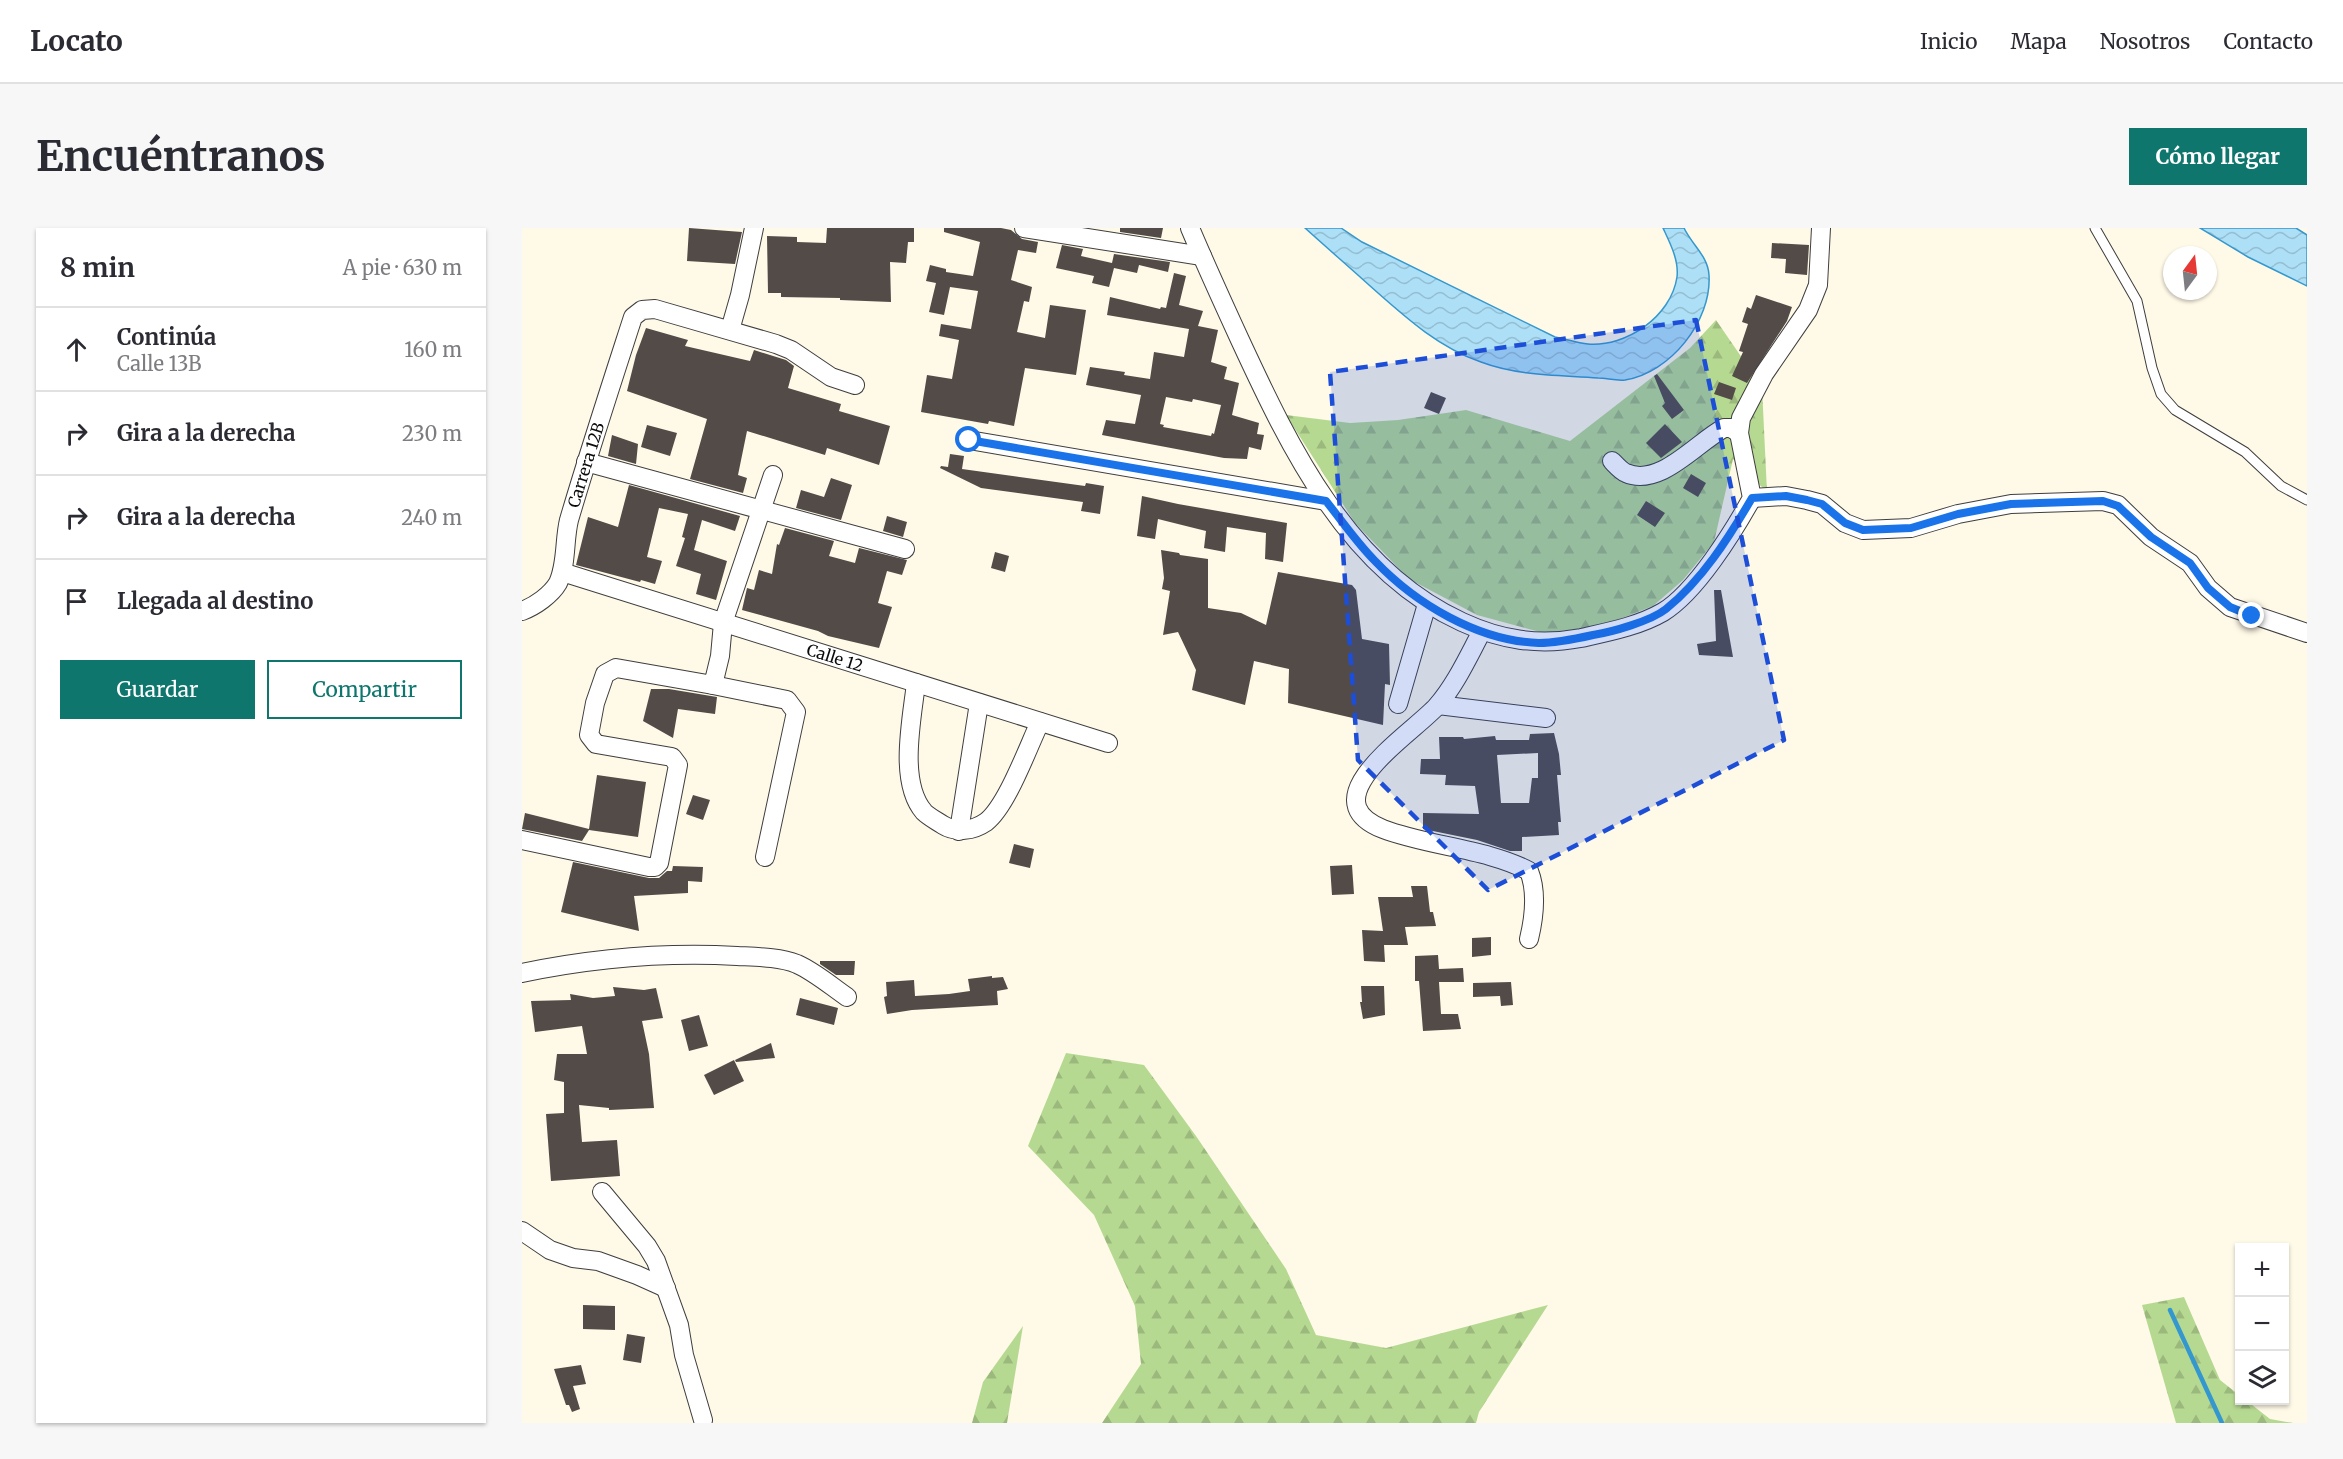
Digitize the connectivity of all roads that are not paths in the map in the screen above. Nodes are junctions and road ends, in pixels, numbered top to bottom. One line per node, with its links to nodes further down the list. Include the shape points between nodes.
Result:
1 (754, 228): 7 (street)
2 (1024, 228): 6 (street)
3 (1190, 228): 6 (street)
4 (1821, 228): 9 (street, via 1818,285 1808,310 1764,374 1741,418)
5 (2095, 228): 15 (lane, via 2137,301 2162,394 2175,410 2245,452 2281,486)
6 (1202, 256): 16 (street, via 1276,418)
7 (730, 330): 8 (street, via 791,350 818,370); 12 (street, Carrera 12B, via 655,309 642,310 633,317)
8 (855, 385)
9 (1738, 433): 11 (street, via 1724,428 1652,475 1624,472); 14 (street)
10 (969, 440): 16 (street)
11 (1612, 461)
12 (586, 462): 17 (street); 19 (street, Carrera 12B, via 566,531)
13 (773, 475): 17 (street)
14 (1752, 498): 23 (street, via 1695,582 1663,611 1614,631 1568,640 1511,640); 24 (street, via 1786,496 1822,504 1845,523 1863,530 1911,528 2011,504 2103,501 2118,506 2151,537 2190,563 2208,588 2230,607)
15 (2307, 500)
16 (1326, 501): 20 (street, via 1375,561)
17 (761, 511): 18 (street); 22 (street)
18 (905, 549)
19 (562, 572): 21 (street, Carrera 12B, via 542,600); 22 (street, Calle 12)
20 (1427, 604): 23 (street); 28 (street)
21 (522, 611)
22 (723, 623): 25 (street, Calle 12); 26 (street)
23 (1482, 631): 29 (street)
24 (2307, 633)
25 (916, 683): 27 (street, Calle 12); 33 (street, via 909,775 915,798 925,813)
26 (713, 685): 34 (street, via 616,668 605,674 595,703 590,735 596,744 672,758 678,765 659,863 655,867); 35 (street, via 787,700 796,712)
27 (980, 703): 31 (street, Calle 12); 33 (street)
28 (1398, 704)
29 (1438, 705): 30 (street); 36 (street, via 1366,774 1356,794 1356,808 1364,819 1384,829 1529,871 1533,881)
30 (1546, 718)
31 (1040, 722): 32 (street, Calle 12); 33 (street, via 995,811 986,822)
32 (1108, 743)
33 (959, 831)
34 (522, 840)
35 (765, 857)
36 (1529, 939)
37 (522, 973): 38 (street, via 613,958 753,957 795,964)
38 (847, 997)
39 (602, 1192): 41 (street, via 647,1246)
40 (522, 1231): 41 (street, via 550,1250 598,1261)
41 (666, 1288): 42 (street)
42 (703, 1420)

